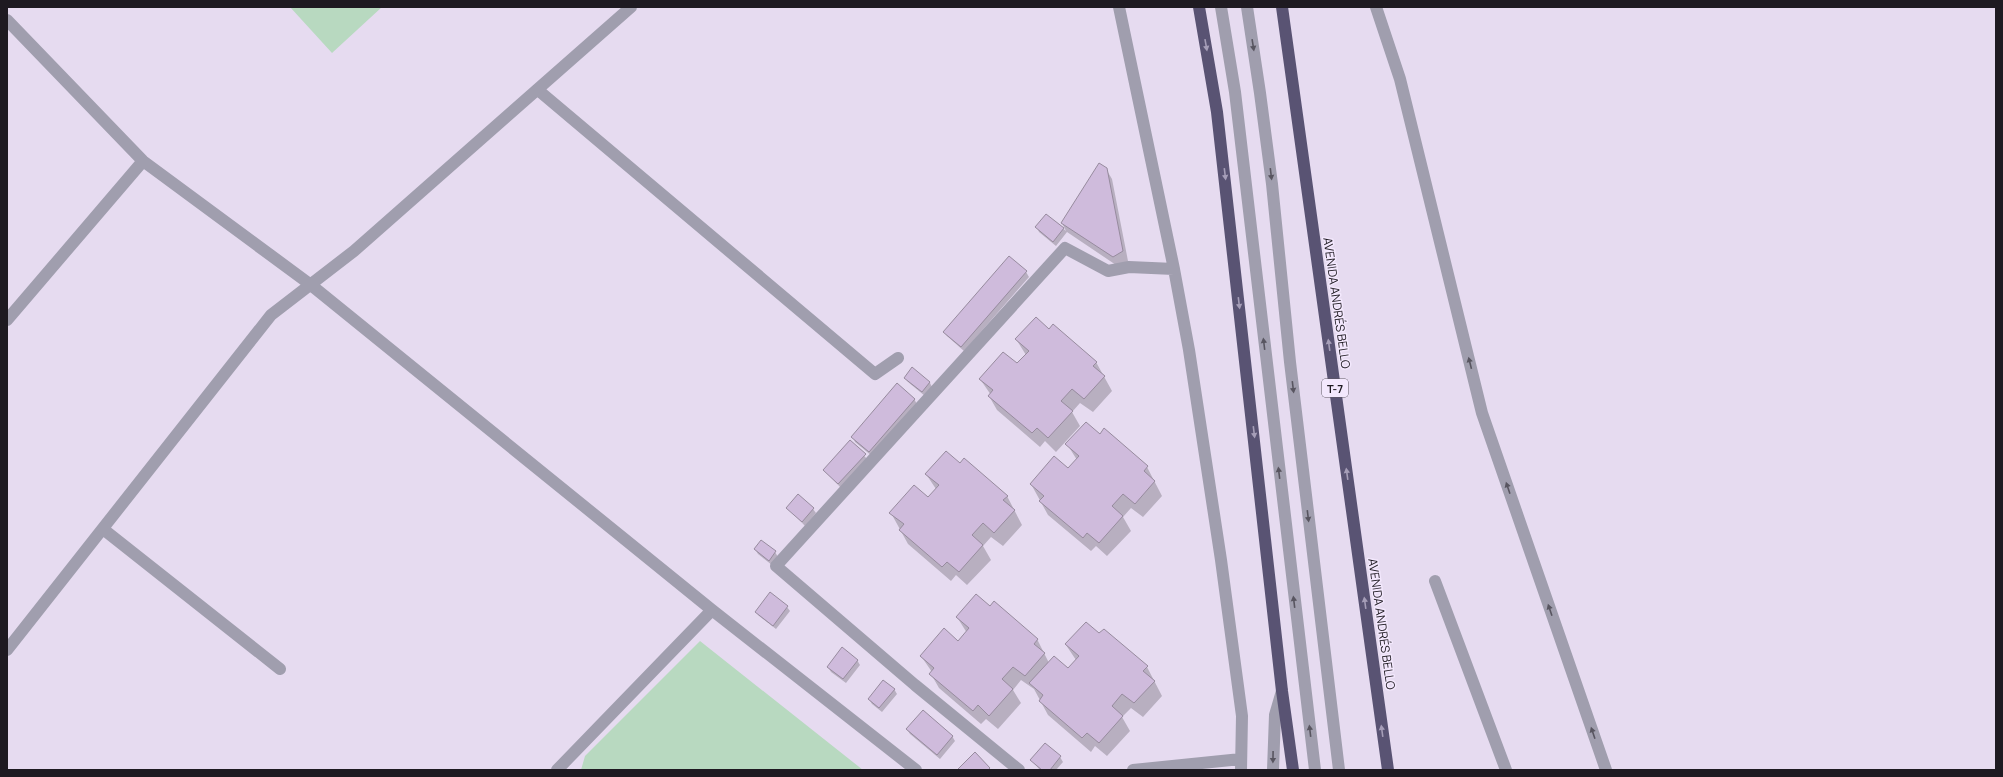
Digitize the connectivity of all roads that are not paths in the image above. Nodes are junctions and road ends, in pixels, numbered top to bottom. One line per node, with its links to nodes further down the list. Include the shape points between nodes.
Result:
1 (631, 7): 9 (street)
2 (1119, 7): 11 (street)
3 (1199, 7): 20 (highway, one-way to 20, via 1217,112)
4 (1221, 7): 28 (street, one-way to 4, via 1235,92)
5 (1246, 7): 29 (street, one-way to 29, via 1272,184 1291,370)
6 (1282, 7): 30 (highway, AVENIDA ANDRÉS BELLO / T-7, one-way to 6)
7 (1376, 7): 32 (street, one-way to 7, via 1482,413 1400,79)
8 (7, 20): 10 (street)
9 (538, 90): 12 (street, via 354,251); 14 (street, via 875,374)
10 (143, 161): 12 (street); 13 (street)
11 (1174, 268): 21 (street, via 1221,560 1242,716); 24 (street, via 1129,267 1108,271 1065,248 776,566 914,685)
12 (311, 285): 15 (street, via 272,315); 17 (street)
13 (7, 320)
14 (898, 358)
15 (103, 529): 18 (street); 19 (street)
16 (1435, 581): 31 (street)
17 (712, 610): 22 (street); 23 (street)
18 (7, 650)
19 (280, 669)
20 (1282, 691): 26 (street, one-way to 26, via 1275,715); 27 (highway)
21 (1241, 764): 25 (street)
22 (557, 770)
23 (916, 770)
24 (1019, 770)
25 (1133, 770)
26 (1273, 770)
27 (1293, 770)
28 (1315, 770)
29 (1339, 770)
30 (1388, 770)
31 (1506, 770)
32 (1606, 770)

